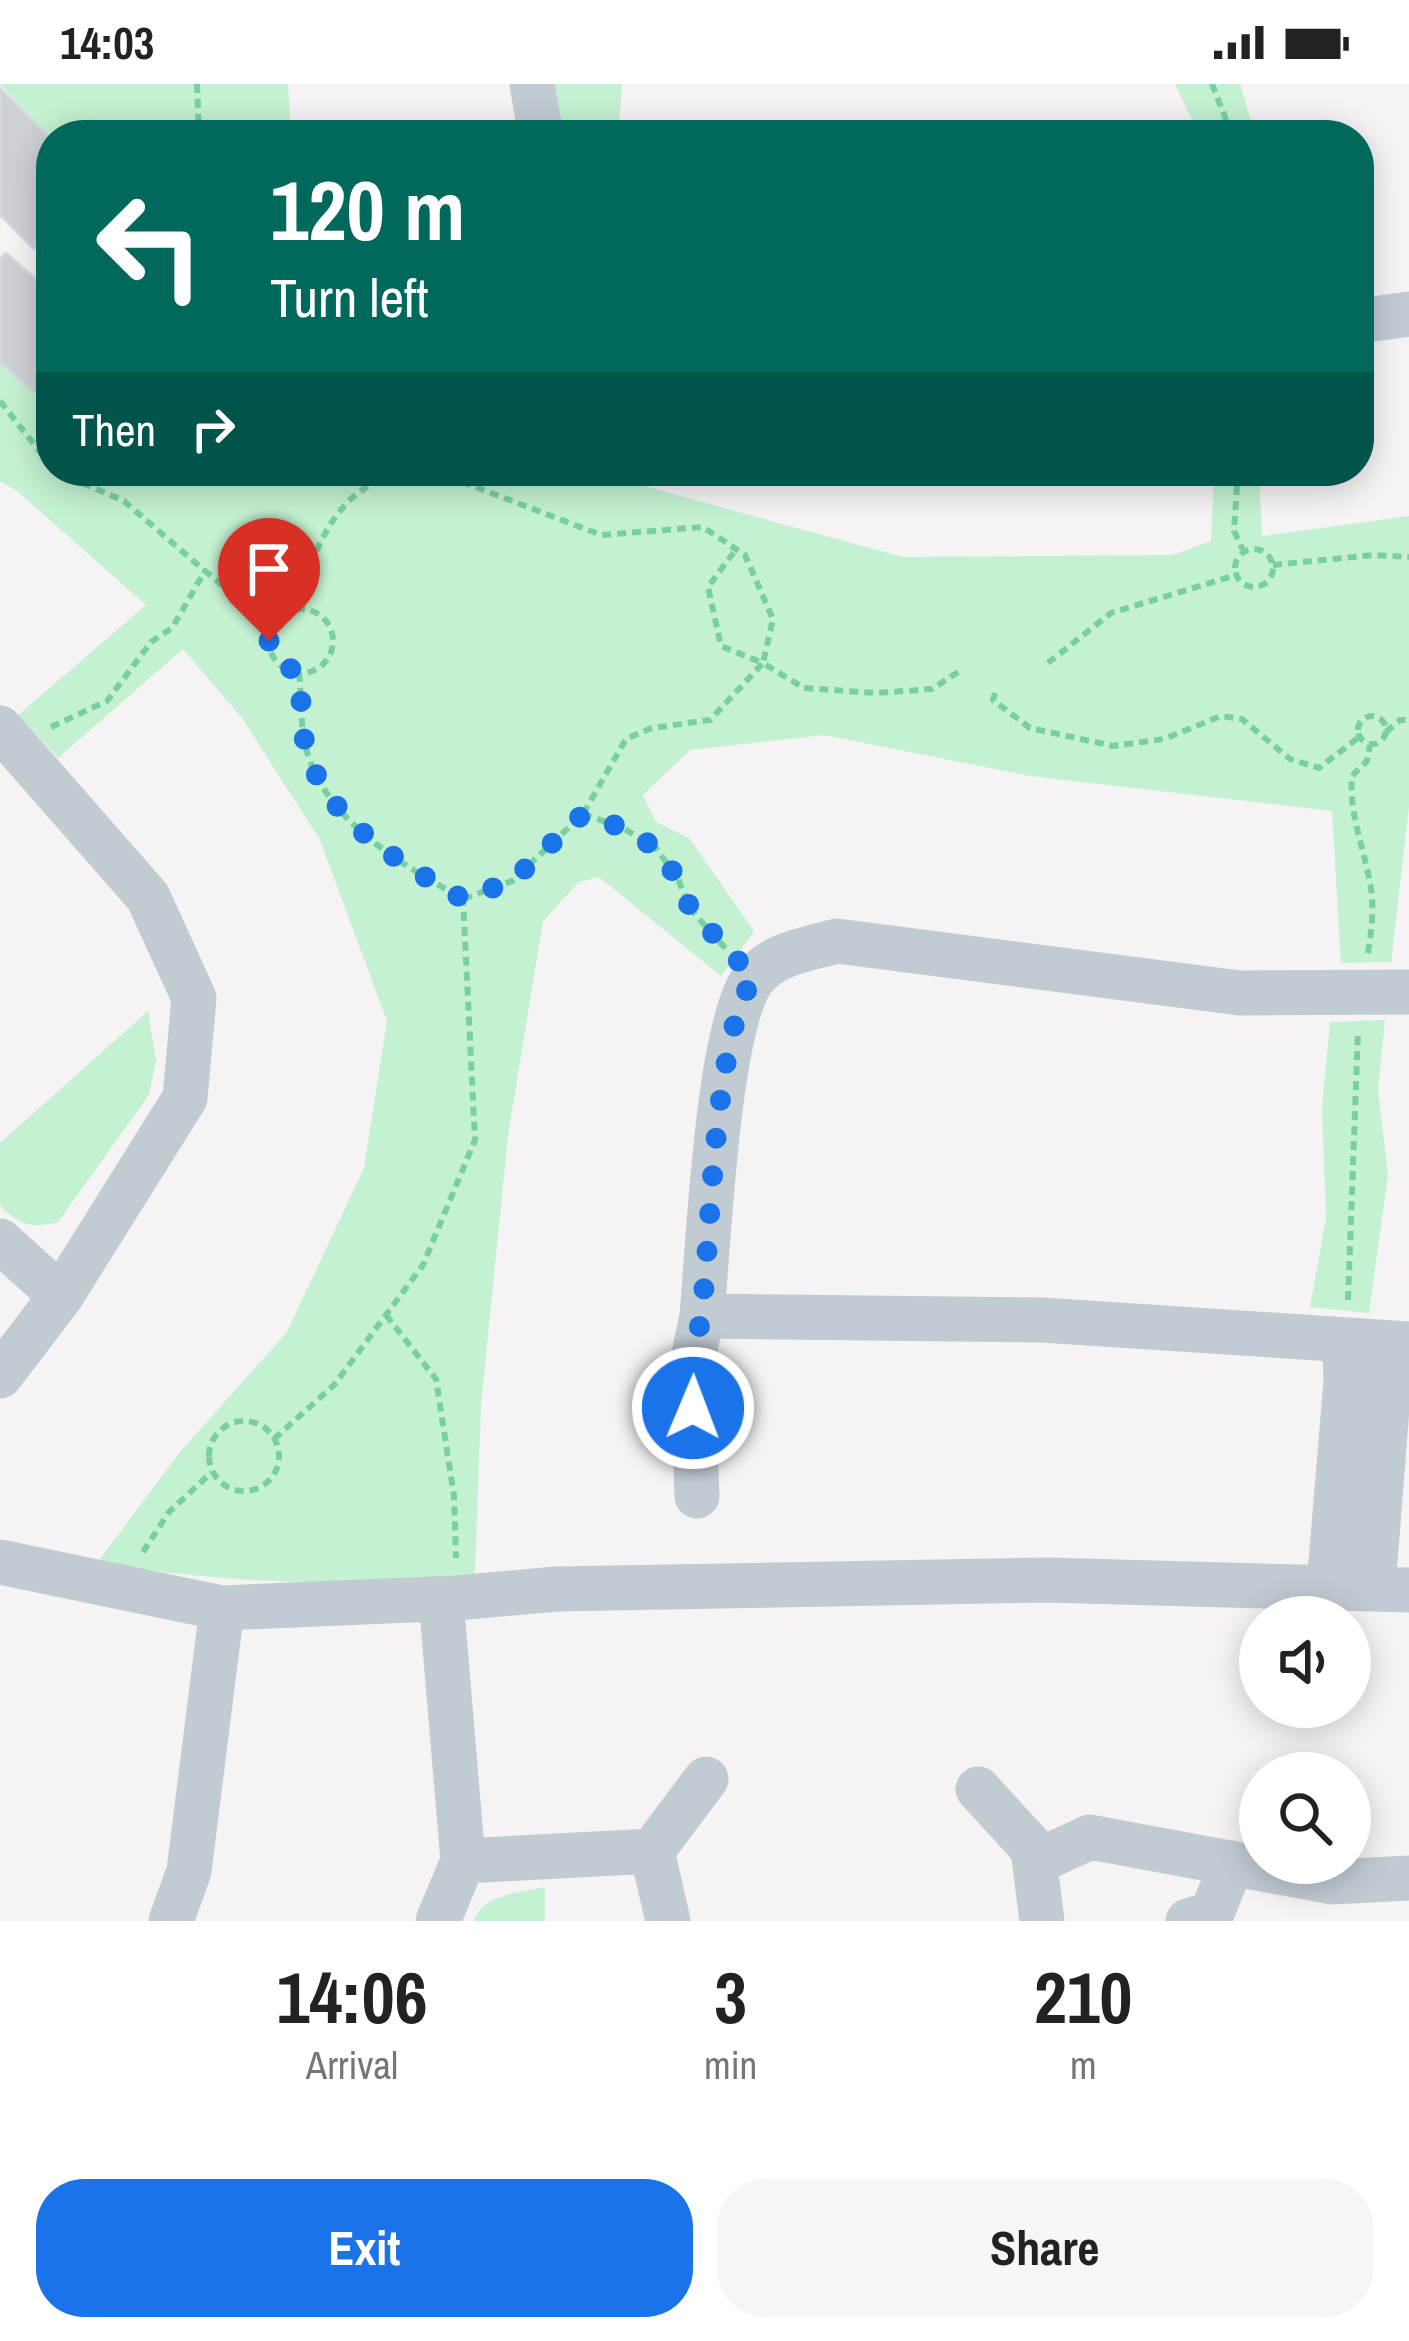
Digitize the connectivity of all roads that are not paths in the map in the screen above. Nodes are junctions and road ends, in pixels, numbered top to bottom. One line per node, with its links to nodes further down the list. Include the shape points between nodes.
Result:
1 (532, 84): 2 (street)
2 (538, 120)
3 (1409, 314): 4 (street)
4 (1374, 318)
5 (11, 739): 8 (street, via 148,896 194,998 185,1098)
6 (1409, 992): 9 (street, via 1240,993 837,940 776,958 743,992 729,1046)
7 (0, 1241): 8 (street)
8 (61, 1296): 12 (street)
9 (702, 1316): 10 (street, via 1042,1320); 13 (street, via 692,1364)
10 (1346, 1341): 11 (street); 15 (street)
11 (1400, 1344): 15 (street)
12 (0, 1376)
13 (697, 1496)
14 (0, 1562): 17 (street)
15 (1370, 1588): 16 (street, via 978,1581 556,1588)
16 (449, 1598): 17 (street); 21 (street)
17 (222, 1608): 25 (street, via 189,1871)
18 (706, 1779): 20 (street)
19 (978, 1789): 22 (street)
20 (652, 1851): 21 (street); 27 (street)
21 (464, 1861): 26 (street)
22 (1036, 1862): 23 (street, via 1090,1837); 28 (street)
23 (1232, 1863): 24 (street, via 1331,1882); 29 (street, via 1212,1913)
24 (1409, 1878)
25 (171, 1921)
26 (438, 1921)
27 (668, 1921)
28 (1042, 1921)
29 (1188, 1921)

